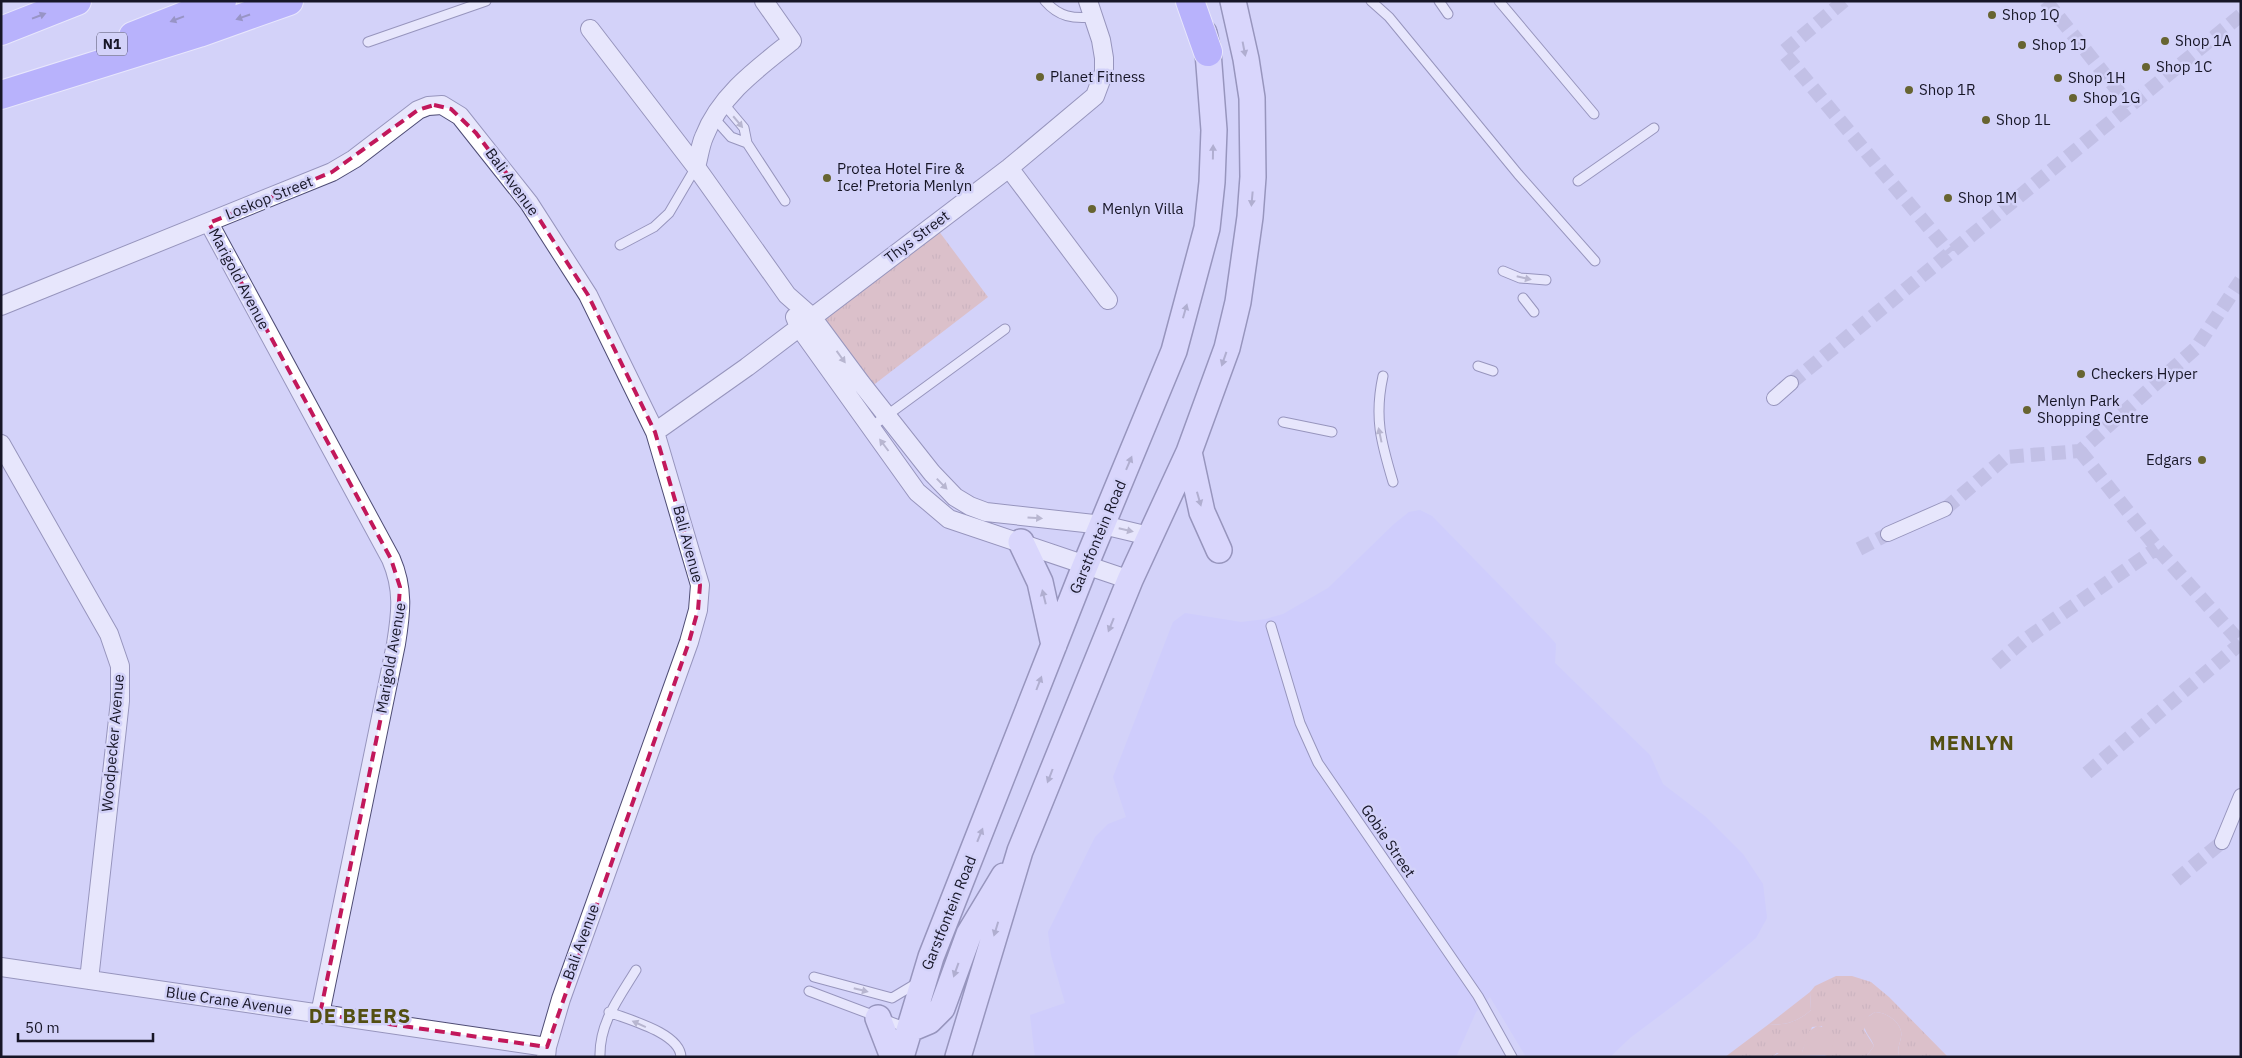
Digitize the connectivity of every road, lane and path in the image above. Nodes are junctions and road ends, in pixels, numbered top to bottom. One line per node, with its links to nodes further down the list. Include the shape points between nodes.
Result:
1 (77, 1): 16 (highway, one-way to 1)
2 (222, 1): 19 (highway, N1, one-way to 19)
3 (289, 1): 20 (highway, one-way to 20, via 172,42)
4 (486, 1): 17 (lane)
5 (764, 1): 22 (street, via 792,41 731,93)
6 (1045, 1): 13 (lane, via 1054,12 1066,17)
7 (1190, 1): 18 (highway)
8 (1197, 1): 18 (main road, Garstfontein Road)
9 (1233, 1): 52 (main road, one-way to 52, via 1252,98 1254,177 1238,302 1227,348)
10 (1372, 1): 32 (lane, via 1389,17)
11 (1439, 1): 14 (lane)
12 (1499, 1): 23 (lane)
13 (1090, 9): 27 (street, Thys Street, via 1104,58 1104,72 1095,96)
14 (1448, 14)
15 (590, 29): 26 (street)
16 (1, 31)
17 (368, 42)
18 (1208, 52): 55 (main road, Garstfontein Road, one-way to 18, via 1174,351 1207,228 1214,130)
19 (1, 88)
20 (1, 95)
21 (442, 105): 30 (street, Loskop Street, via 418,110 332,172); 49 (street, Bali Avenue, via 460,116 476,134 569,264)
22 (718, 111): 25 (lane, via 731,137); 25 (lane, one-way to 25, via 744,128); 26 (street, via 704,137)
23 (1594, 114)
24 (1654, 128): 28 (lane)
25 (746, 143): 29 (lane)
26 (696, 167): 31 (lane, via 669,214 654,227); 39 (street)
27 (1008, 168): 36 (street); 39 (street, Thys Street)
28 (1578, 181)
29 (785, 201)
30 (209, 223): 37 (street, Loskop Street); 74 (street, Marigold Avenue, via 391,560 401,592 396,644)
31 (620, 245)
32 (1594, 261)
33 (1503, 270): 34 (lane, one-way to 34, via 1520,278)
34 (1546, 280)
35 (1523, 298): 38 (lane)
36 (1108, 300)
37 (1, 306)
38 (1534, 312)
39 (806, 322): 46 (street, one-way to 46); 48 (street); 49 (street, Thys Street)
40 (1005, 329): 46 (lane)
41 (1478, 366): 42 (lane)
42 (1493, 371)
43 (1383, 376): 53 (lane, one-way to 43, via 1377,415)
44 (1790, 384): 45 (street)
45 (1774, 398)
46 (886, 416): 48 (lane); 55 (street, one-way to 55, via 944,487 970,506 986,512)
47 (1283, 422): 50 (lane)
48 (871, 427): 58 (street, one-way to 48, via 971,528 941,514 917,492)
49 (656, 432): 77 (street, Bali Avenue, via 696,567 700,584 698,610 564,990)
50 (1332, 432)
51 (1, 444): 71 (street, Woodpecker Avenue, via 109,634 120,666 120,701)
52 (1189, 452): 57 (main road); 59 (main road, one-way to 59, via 1202,512)
53 (1393, 482)
54 (1945, 509): 56 (street)
55 (1103, 525): 57 (street, one-way to 57); 60 (main road, Garstfontein Road)
56 (1888, 534)
57 (1149, 536): 61 (main road)
58 (1021, 542): 60 (street); 63 (main road, one-way to 58, via 1040,582)
59 (1219, 550)
60 (1085, 566): 61 (street); 63 (main road, Garstfontein Road)
61 (1130, 580): 66 (main road, one-way to 66)
62 (1271, 626): 83 (lane, Gobie Street, via 1300,723 1318,763 1478,996)
63 (1054, 645): 70 (main road, Garstfontein Road, one-way to 63)
64 (2241, 796): 65 (street)
65 (2222, 842)
66 (1020, 851): 76 (main road, one-way to 76, via 969,934 942,1008 928,1022); 82 (main road, one-way to 82)
67 (1, 967): 71 (street, Blue Crane Avenue)
68 (636, 970): 73 (lane)
69 (814, 977): 70 (lane, one-way to 70, via 892,998)
70 (924, 978): 76 (main road, Garstfontein Road)
71 (89, 980): 74 (street, Blue Crane Avenue)
72 (810, 991): 75 (lane)
73 (609, 1012): 78 (lane); 79 (lane, one-way to 73, via 678,1046 669,1037)
74 (320, 1014): 77 (street, Blue Crane Avenue)
75 (878, 1018): 76 (lane); 80 (main road)
76 (910, 1029): 81 (main road, Garstfontein Road)
77 (547, 1052)
78 (600, 1057)
79 (681, 1057)
80 (893, 1057)
81 (901, 1057)
82 (958, 1057)
83 (1512, 1057)

